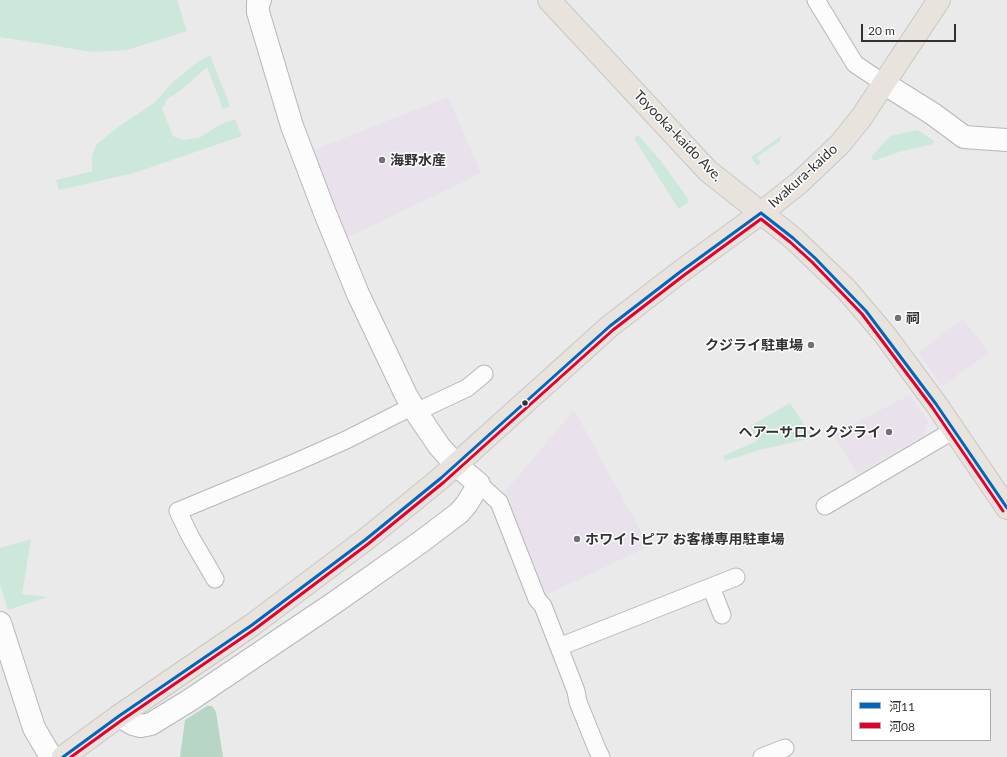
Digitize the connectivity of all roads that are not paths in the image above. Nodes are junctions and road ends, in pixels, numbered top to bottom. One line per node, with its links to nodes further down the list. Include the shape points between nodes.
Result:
1 (549, 0): 7 (main road, Toyooka-kaido Ave., via 708,170)
2 (816, 0): 5 (lane, via 855,64)
3 (939, 0): 5 (main road, Iwakura-kaido)
4 (258, 1): 9 (street, via 259,17 292,126 325,213 358,294)
5 (885, 84): 6 (street, via 964,137); 7 (main road, Iwakura-kaido, via 840,144 799,183)
6 (1007, 140)
7 (761, 213): 10 (main road, Toyooka-kaido Ave., via 793,238 850,293); 11 (main road, Iwakura-kaido, via 610,326)
8 (484, 374): 9 (lane, via 467,388)
9 (414, 409): 11 (street, via 439,446); 16 (lane, via 178,511)
10 (954, 430): 13 (lane); 14 (main road, Toyooka-kaido Ave.)
11 (456, 465): 12 (street); 21 (main road, Iwakura-kaido, via 310,583)
12 (479, 484): 20 (lane, via 499,502); 21 (street, via 459,513 422,541 190,700 151,724 140,726)
13 (825, 506)
14 (1007, 508)
15 (736, 577): 17 (lane)
16 (216, 579)
17 (711, 587): 18 (lane); 20 (lane)
18 (722, 615)
19 (0, 623): 23 (street, via 34,728)
20 (559, 647): 25 (lane, via 578,702)
21 (119, 716): 24 (main road, Iwakura-kaido)
22 (785, 748): 26 (lane)
23 (51, 757)
24 (63, 757)
25 (602, 757)
26 (762, 757)

